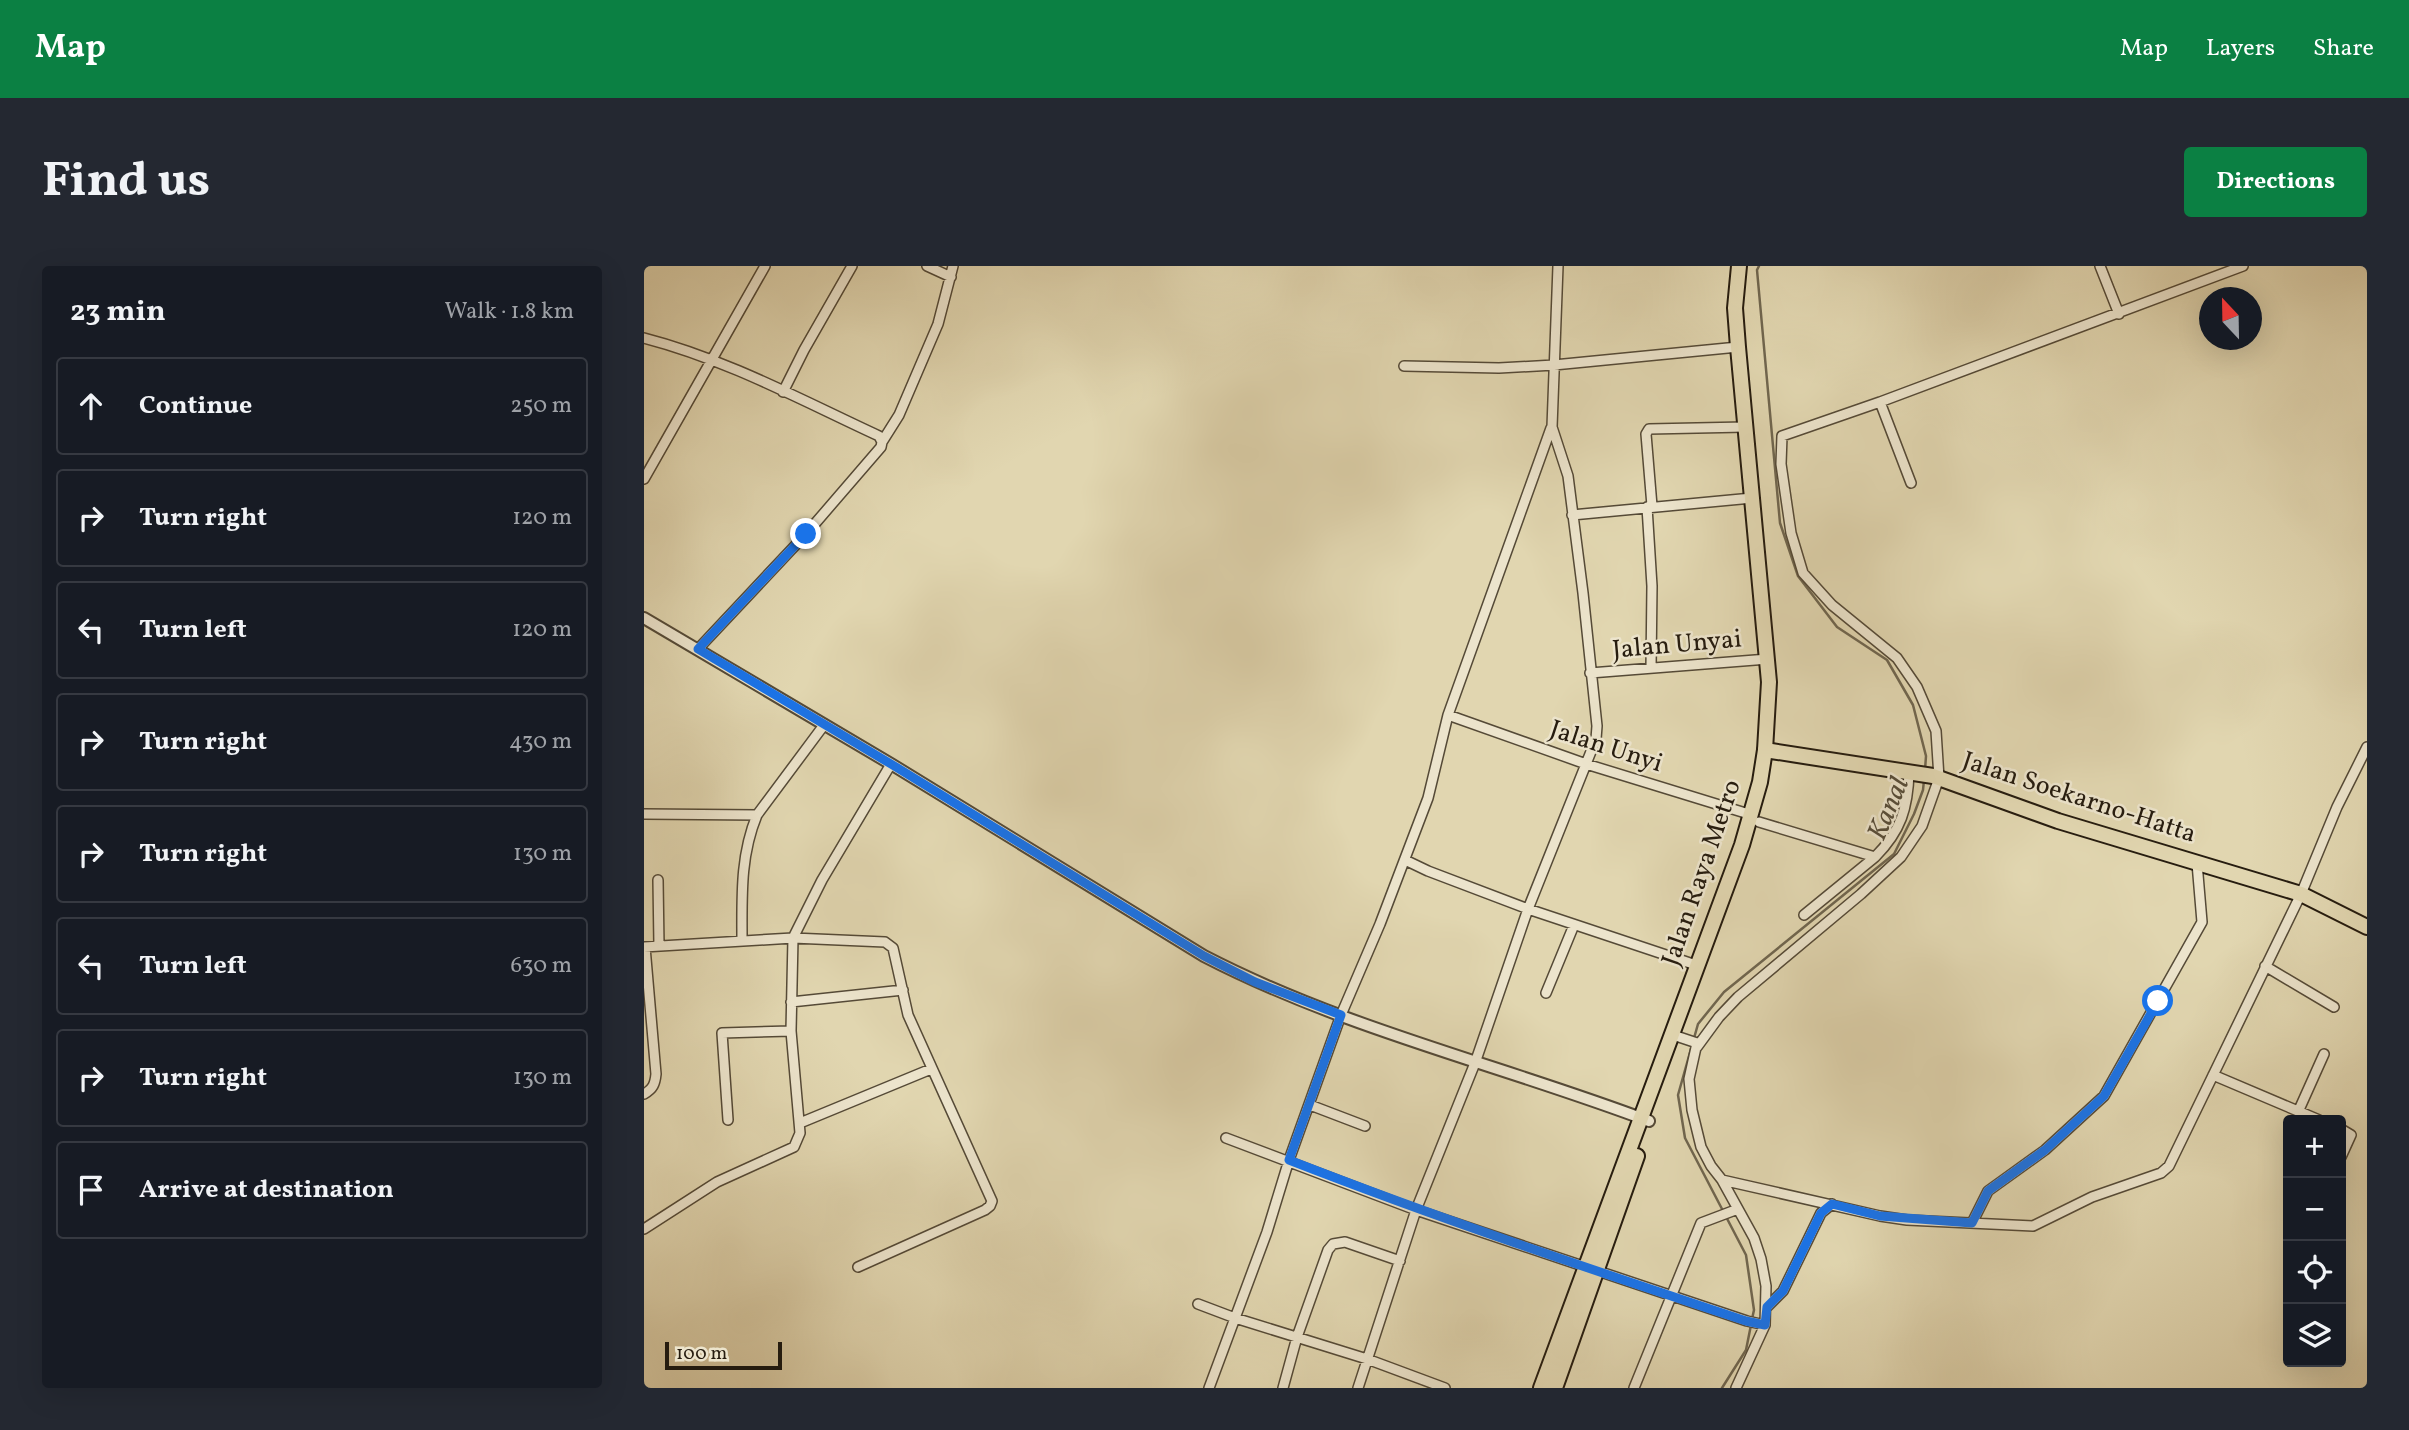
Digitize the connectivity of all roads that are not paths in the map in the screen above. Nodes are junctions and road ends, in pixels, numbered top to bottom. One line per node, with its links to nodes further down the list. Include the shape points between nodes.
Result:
1 (765, 266): 14 (street)
2 (852, 266): 17 (street)
3 (927, 266): 10 (street)
4 (953, 266): 10 (street)
5 (1559, 266): 15 (street)
6 (1739, 266): 13 (main road)
7 (1747, 266): 35 (main road, via 1743,305 1751,421 1777,667 1776,715)
8 (2100, 266): 11 (street)
9 (2243, 266): 11 (street)
10 (951, 277): 21 (street, via 938,324)
11 (2119, 314): 18 (street)
12 (644, 338): 14 (street)
13 (1738, 347): 15 (street); 20 (main road)
14 (712, 361): 17 (street); 22 (street)
15 (1554, 365): 16 (street); 19 (street)
16 (1404, 366)
17 (783, 391): 21 (street, via 879,436)
18 (1880, 402): 23 (street); 39 (street, via 1782,436 1781,464 1791,533 1803,573 1832,605 1897,658 1917,687 1936,731)
19 (1552, 427): 26 (street, via 1567,476); 32 (street)
20 (1745, 427): 24 (main road); 25 (street, via 1649,429)
21 (883, 442): 28 (street, via 806,534)
22 (644, 479)
23 (1911, 482)
24 (1752, 498): 25 (street); 29 (main road)
25 (1649, 506): 26 (street); 30 (street)
26 (1572, 516): 31 (street)
27 (644, 618): 28 (street)
28 (698, 649): 33 (street)
29 (1768, 659): 30 (street, Jalan Unyai); 35 (main road)
30 (1651, 668): 31 (street, Jalan Unyai)
31 (1590, 673): 37 (street, via 1597,733)
32 (1448, 715): 37 (street, Jalan Unyi); 44 (street, via 1428,798)
33 (824, 725): 36 (street); 41 (street)
34 (2367, 747): 47 (street)
35 (1769, 751): 38 (main road, Jalan Soekarno-Hatta); 42 (main road)
36 (891, 764): 52 (street); 62 (street, via 1204,956 1255,982)
37 (1586, 764): 42 (street, Jalan Unyi); 48 (street)
38 (1912, 772): 39 (main road, Jalan Soekarno-Hatta); 43 (street, via 1903,816 1893,838)
39 (1936, 777): 45 (main road, Jalan Soekarno-Hatta); 65 (street, via 1922,826 1901,857 1738,997)
40 (644, 814): 41 (street)
41 (757, 815): 53 (street, via 744,859)
42 (1755, 819): 43 (street, Jalan Unyi); 56 (main road, Jalan Raya Metro); 64 (main road)
43 (1875, 857): 49 (street)
44 (1405, 860): 48 (street); 62 (street)
45 (2196, 863): 47 (main road, Jalan Soekarno-Hatta); 86 (street, via 2202,922 2104,1096 2045,1150 1988,1191)
46 (658, 880): 54 (street)
47 (2301, 894): 51 (main road, Jalan Soekarno-Hatta); 57 (street)
48 (1528, 909): 50 (street); 67 (street)
49 (1804, 915)
50 (1574, 925): 56 (street); 59 (street)
51 (2367, 927)
52 (793, 938): 53 (street); 58 (street, via 888,944 895,952); 60 (street)
53 (742, 941): 54 (street)
54 (659, 946): 55 (street)
55 (645, 947): 70 (street, via 656,1074 651,1090)
56 (1696, 965): 74 (main road, Jalan Raya Metro)
57 (2265, 966): 61 (street); 69 (street)
58 (903, 990): 60 (street); 68 (street, via 908,1015)
59 (1546, 993)
60 (791, 1002): 63 (street)
61 (2334, 1007)
62 (1341, 1015): 67 (street); 71 (street)
63 (791, 1031): 75 (street, via 722,1033); 76 (street)
64 (1679, 1036): 65 (street); 74 (main road)
65 (1696, 1044): 82 (street, via 1689,1079 1692,1110 1701,1147)
66 (2324, 1055): 72 (street)
67 (1475, 1063): 74 (street); 84 (street)
68 (931, 1069): 76 (street); 89 (street, via 992,1203)
69 (2213, 1075): 72 (street); 86 (street, via 2169,1166 2161,1173 2092,1197 2039,1225)
70 (644, 1094)
71 (1310, 1105): 77 (street); 81 (street)
72 (2298, 1112): 73 (street)
73 (2306, 1115)
74 (1645, 1119): 90 (main road)
75 (728, 1120)
76 (800, 1123): 87 (street, via 794,1147 717,1182)
77 (1365, 1126)
78 (2346, 1132): 80 (street, via 2351,1135)
79 (1226, 1138): 81 (street)
80 (2346, 1146)
81 (1289, 1160): 84 (street); 94 (street)
82 (1722, 1180): 83 (street); 85 (street)
83 (1832, 1204): 86 (street, via 1880,1216); 93 (street, via 1821,1213 1783,1291)
84 (1416, 1210): 88 (street); 90 (street)
85 (1736, 1211): 91 (street, via 1701,1222); 93 (street, via 1759,1251)
86 (1972, 1223)
87 (644, 1230)
88 (1400, 1261): 96 (street, via 1345,1242 1333,1244); 97 (street)
89 (858, 1266)
90 (1591, 1270): 91 (street); 102 (main road); 103 (main road)
91 (1670, 1296): 95 (street); 104 (street)
92 (1198, 1304): 94 (street)
93 (1767, 1307): 95 (street)
94 (1235, 1318): 96 (street); 98 (street)
95 (1761, 1325): 105 (street)
96 (1297, 1337): 97 (street); 99 (street)
97 (1367, 1359): 100 (street); 101 (street)
98 (1209, 1388)
99 (1283, 1388)
100 (1358, 1388)
101 (1443, 1388)
102 (1541, 1388)
103 (1555, 1388)
104 (1634, 1388)
105 (1736, 1388)

